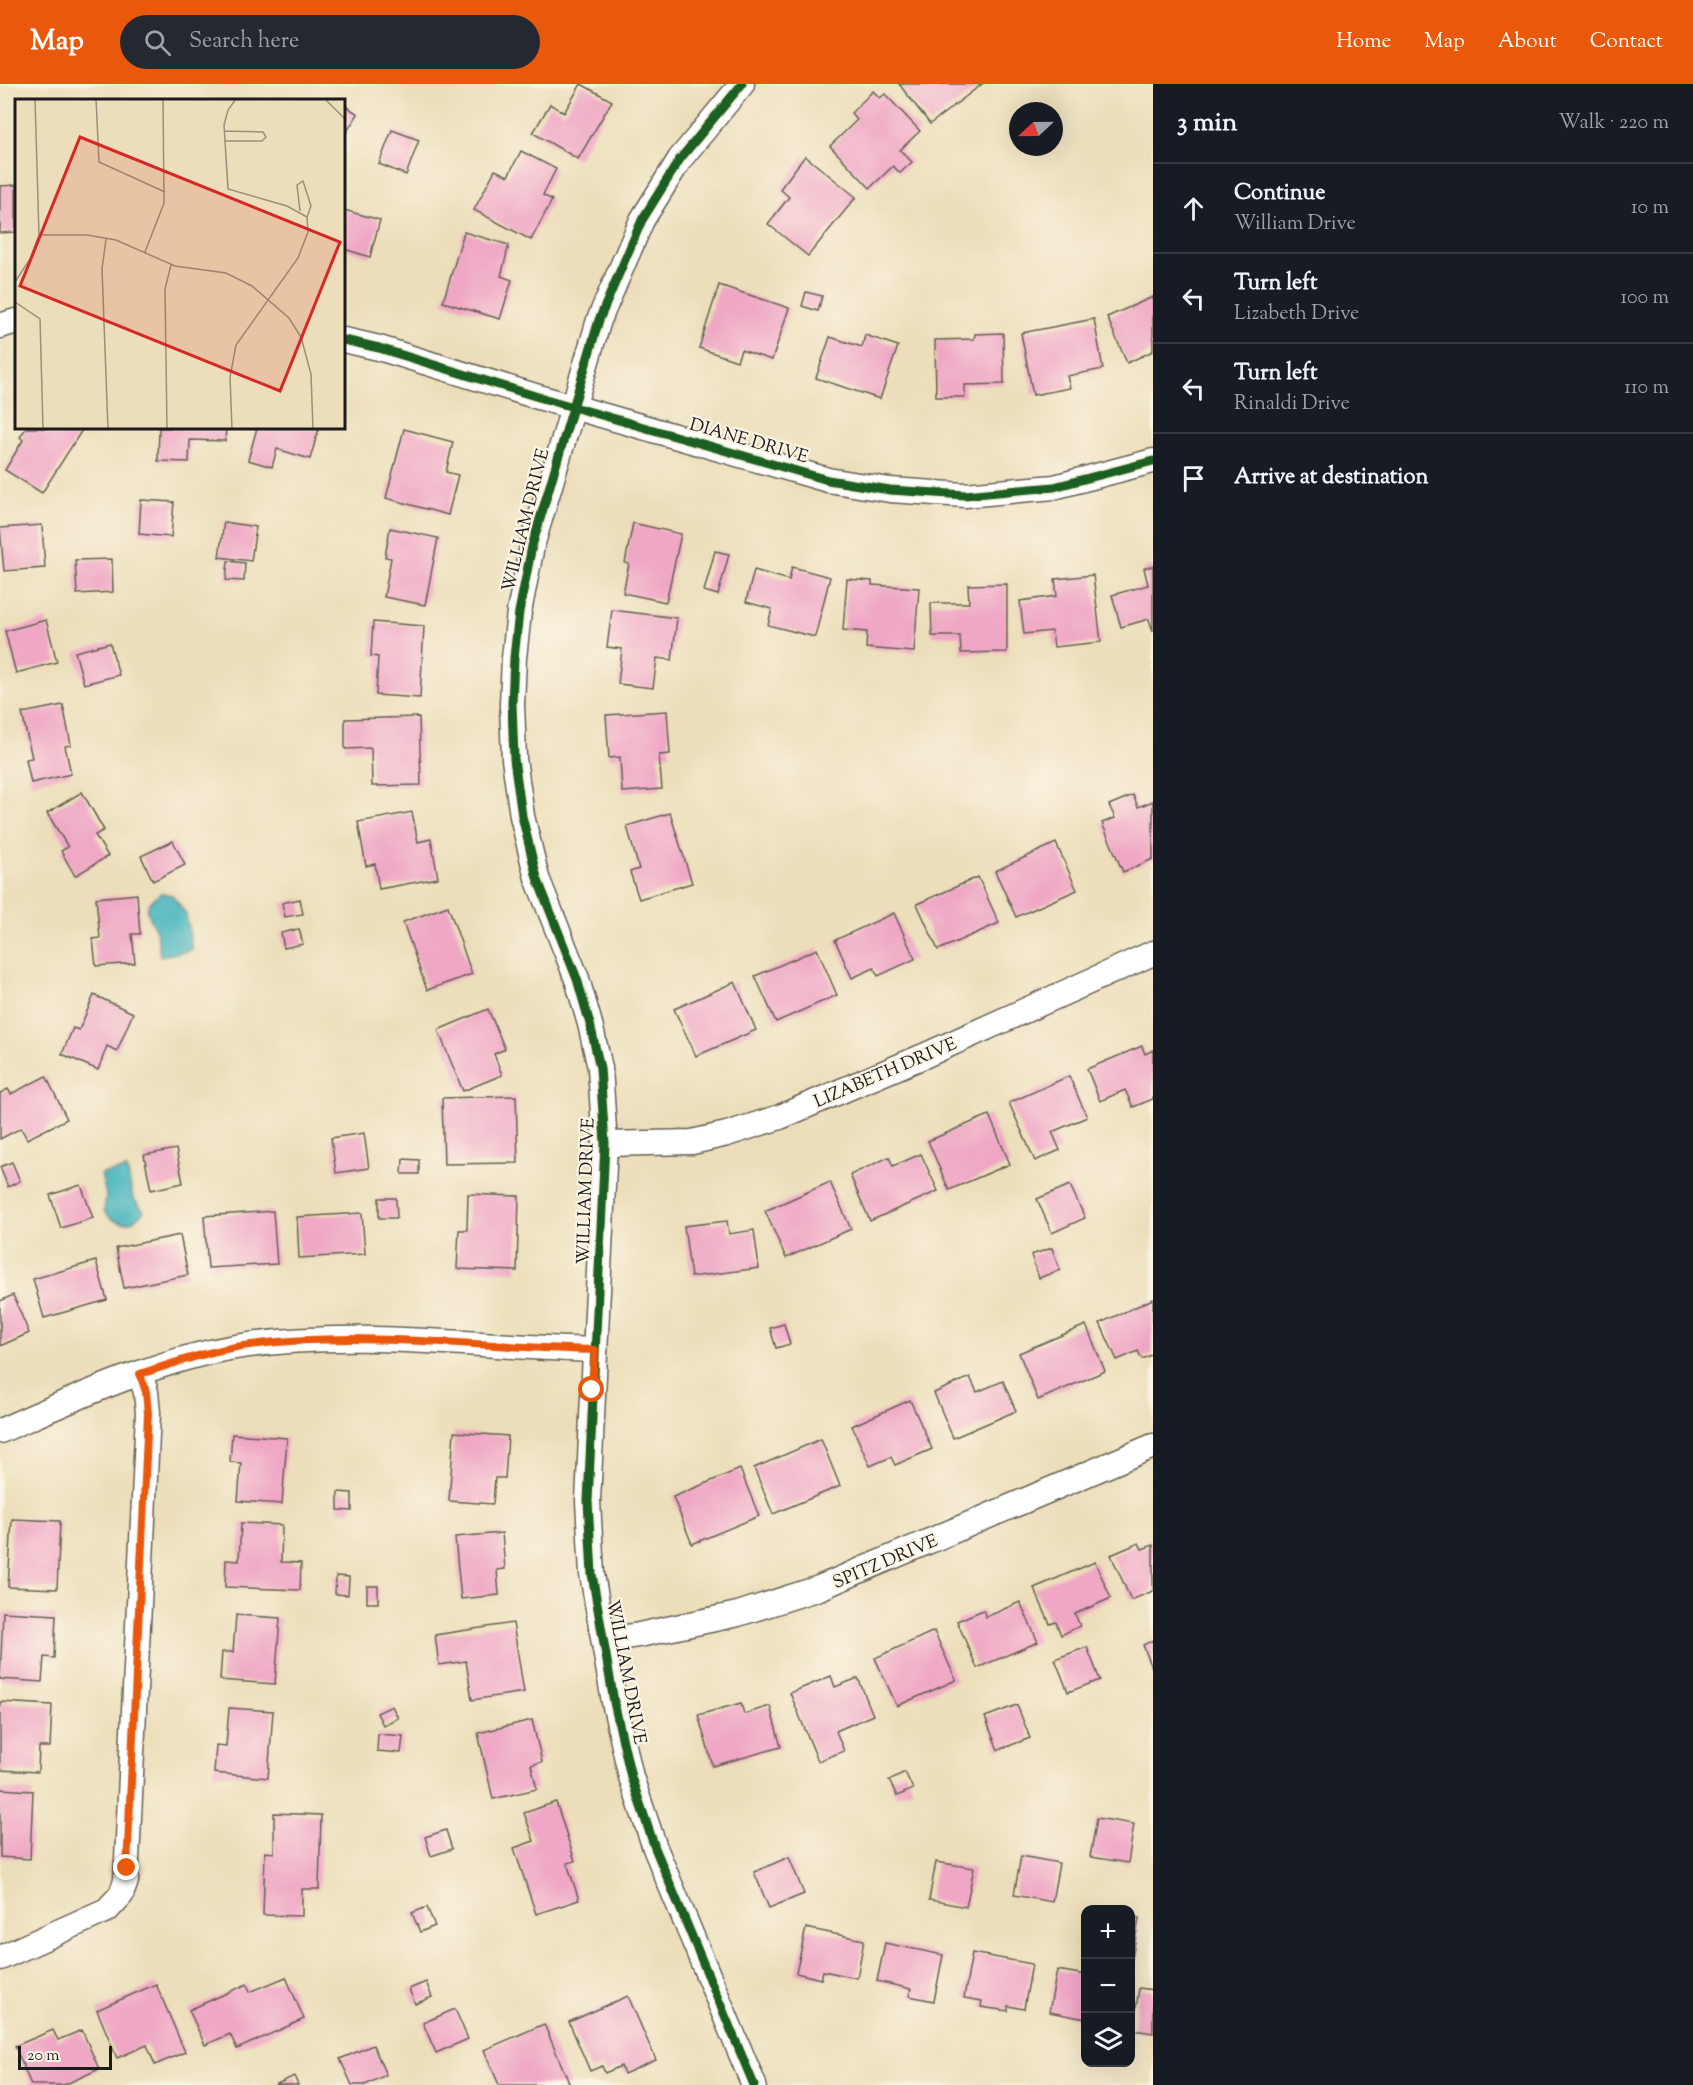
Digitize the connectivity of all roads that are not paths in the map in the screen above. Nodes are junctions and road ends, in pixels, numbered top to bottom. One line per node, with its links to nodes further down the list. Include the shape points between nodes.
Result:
1 (742, 84): 5 (street, WILLIAM DRIVE, via 680,159 642,220 599,320)
2 (15, 321): 3 (street)
3 (0, 326)
4 (345, 340): 5 (street, DIANE DRIVE)
5 (573, 406): 6 (street, DIANE DRIVE, via 828,480 890,490 965,495 1054,487); 8 (street, WILLIAM DRIVE, via 532,546 519,612 512,704 514,759 537,878 577,979 590,1024 600,1068)
6 (1153, 461)
7 (1153, 953): 8 (street, LIZABETH DRIVE, via 780,1117 692,1142)
8 (605, 1144): 9 (street, WILLIAM DRIVE)
9 (595, 1350): 10 (street, via 327,1339 236,1347); 13 (street, WILLIAM DRIVE, via 588,1502 592,1574)
10 (140, 1374): 11 (street); 14 (street, via 148,1413 126,1881 121,1895 107,1910)
11 (0, 1431)
12 (1153, 1446): 13 (street, SPITZ DRIVE, via 819,1588 738,1614)
13 (605, 1640): 15 (street, WILLIAM DRIVE, via 631,1777 655,1848)
14 (0, 1958)
15 (754, 2085)

